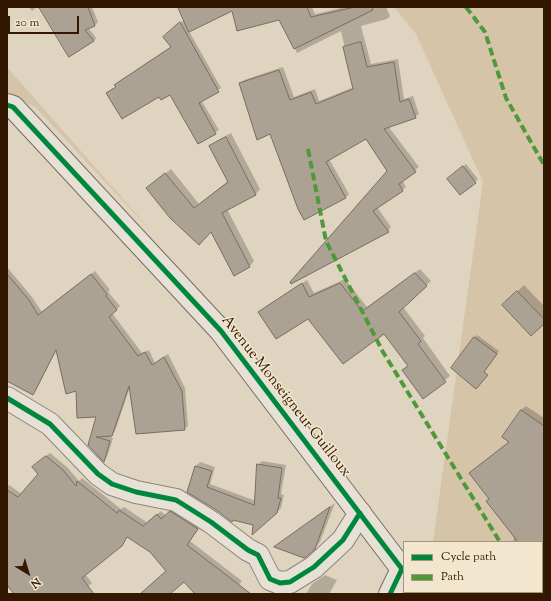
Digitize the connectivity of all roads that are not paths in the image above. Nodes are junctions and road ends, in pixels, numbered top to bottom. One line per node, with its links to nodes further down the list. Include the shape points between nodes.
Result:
1 (7, 105): 3 (street, Avenue Monseigneur Guilloux, via 13,107 221,330)
2 (7, 398): 3 (street, via 50,424 98,474 112,484 176,500 258,555 270,579 280,583 290,582 314,566 343,540)
3 (360, 513): 4 (street, Avenue Monseigneur Guilloux)
4 (403, 569): 5 (street, Avenue Monseigneur Guilloux)
5 (390, 594)

